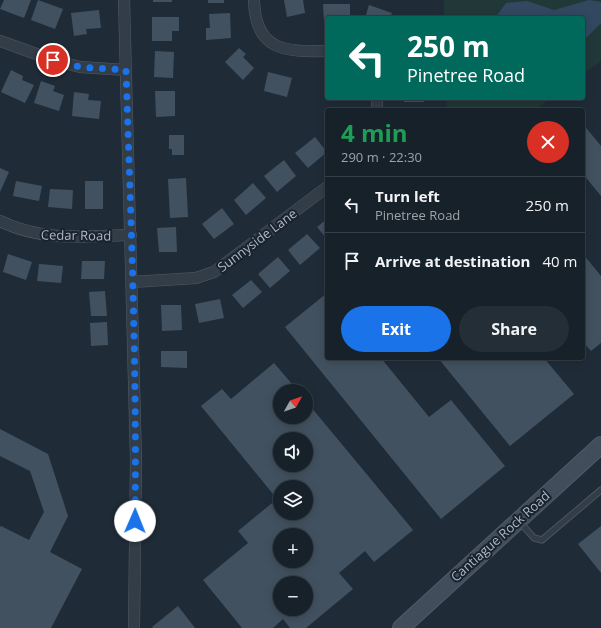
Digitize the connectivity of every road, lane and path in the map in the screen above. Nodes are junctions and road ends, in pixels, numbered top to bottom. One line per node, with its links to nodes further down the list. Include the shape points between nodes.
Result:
1 (124, 0): 5 (street)
2 (254, 0): 4 (street, via 258,27 269,42 281,49)
3 (0, 41): 5 (street, via 80,67)
4 (325, 51)
5 (126, 70): 8 (street)
6 (325, 189): 9 (street, Sunnyside Lane, via 214,272 196,278)
7 (0, 221): 8 (street, Cedar Road, via 30,233 53,236)
8 (131, 235): 9 (street)
9 (132, 282): 13 (street, via 136,460)
10 (601, 446): 12 (main road, Cantiague Rock Road)
11 (601, 490): 12 (lane, via 542,540 534,538)
12 (518, 520): 14 (main road, Cantiague Rock Road)
13 (134, 628)
14 (401, 628)

